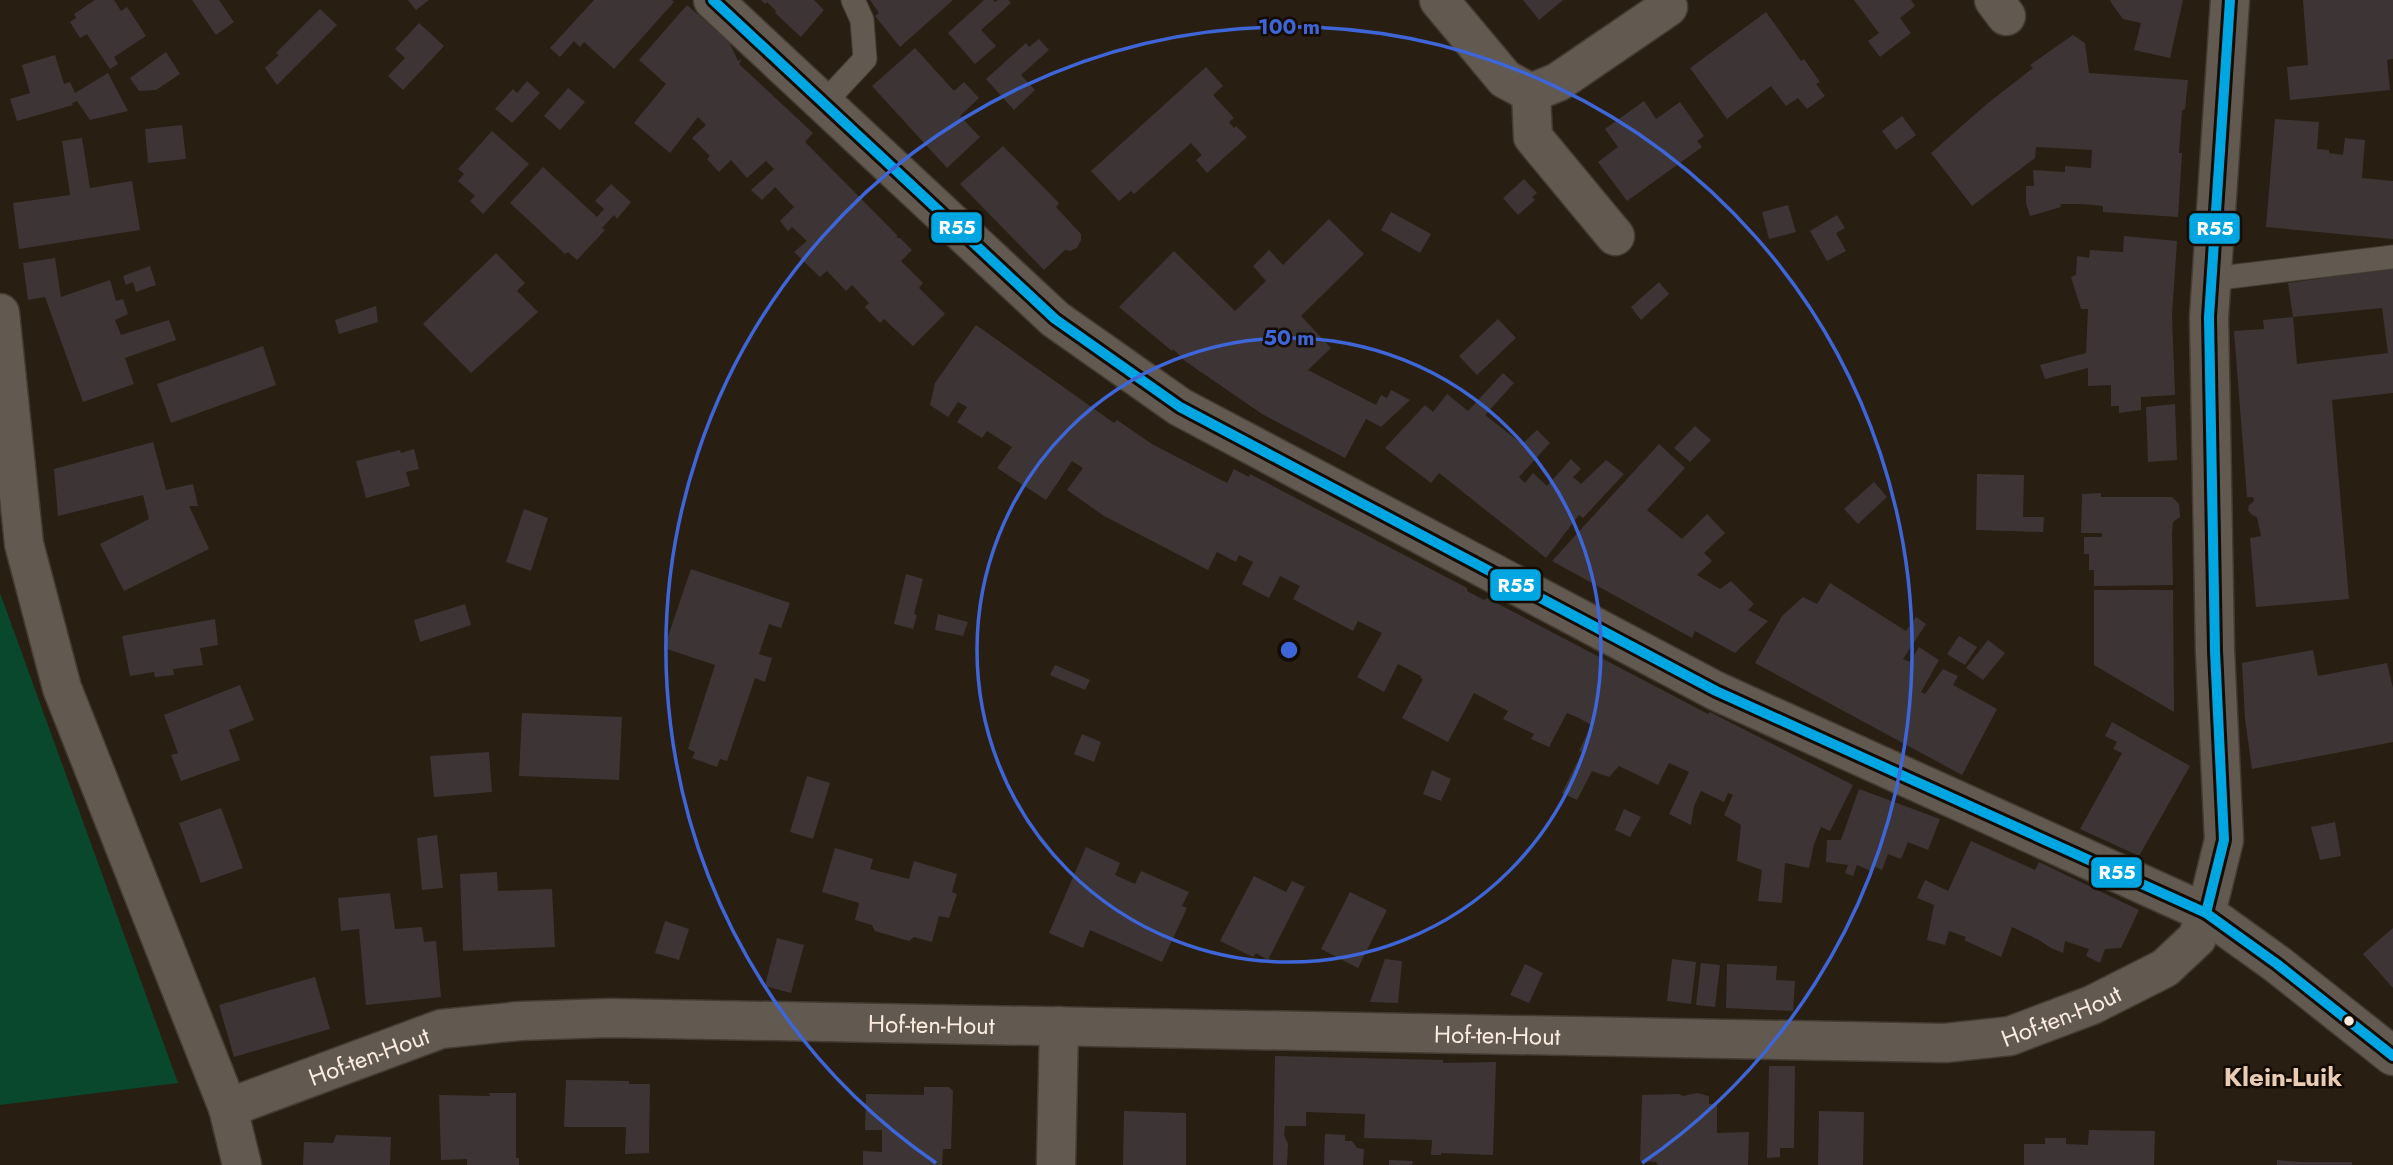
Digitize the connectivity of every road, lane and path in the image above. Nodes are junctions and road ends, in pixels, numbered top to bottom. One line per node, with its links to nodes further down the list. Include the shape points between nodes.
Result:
1 (713, 0): 7 (street)
2 (853, 0): 7 (lane, via 862,20 865,59)
3 (1439, 0): 6 (street, via 1505,79)
4 (2230, 0): 10 (street, Hof-ten-Hout)
5 (1668, 7): 6 (street, via 1558,82)
6 (1531, 93): 8 (street, via 1533,137)
7 (824, 103): 13 (street, via 1055,320 1180,407 1716,691)
8 (1615, 236)
9 (2393, 257): 10 (lane)
10 (2212, 279): 13 (street, Hof-ten-Hout, via 2215,637 2224,840)
11 (0, 313): 12 (street)
12 (12, 549): 16 (street)
13 (2206, 913): 14 (street, Hof-ten-Hout, via 2197,938 2165,968 2092,1005 2010,1036 1945,1042); 15 (street)
14 (1059, 1026): 16 (street, Hof-ten-Hout, via 610,1018 467,1026 441,1029); 18 (street)
15 (2393, 1056)
16 (228, 1108): 17 (street)
17 (242, 1165)
18 (1056, 1165)

